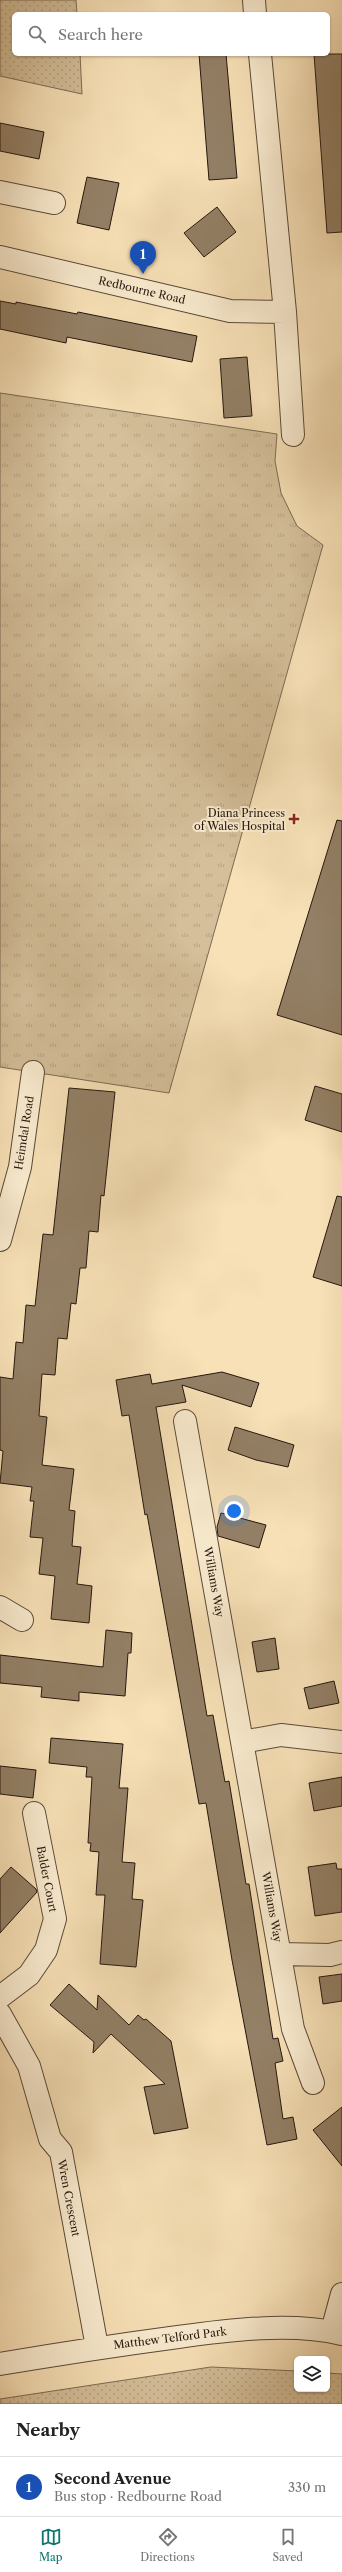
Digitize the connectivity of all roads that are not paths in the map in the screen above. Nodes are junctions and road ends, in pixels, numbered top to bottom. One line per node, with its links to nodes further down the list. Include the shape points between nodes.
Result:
1 (254, 0): 2 (street)
2 (256, 12)
3 (260, 56): 7 (street)
4 (0, 192): 5 (street)
5 (54, 203)
6 (0, 257): 7 (street, Redbourne Road, via 230,311)
7 (285, 312): 8 (street)
8 (293, 435)
9 (33, 1072): 10 (street, Heimdal Road, via 20,1167)
10 (6, 1190): 11 (street, Heimdal Road)
11 (0, 1240)
12 (186, 1422): 15 (street, Williams Way)
13 (0, 1607): 14 (street)
14 (22, 1620)
15 (242, 1742): 16 (street, via 281,1735); 19 (street, Williams Way)
16 (342, 1742)
17 (34, 1813): 20 (street, Balder Court, via 55,1919 46,1950 33,1969)
18 (342, 1952): 19 (street, Williams Way, via 330,1955)
19 (281, 1954): 22 (street, Williams Way, via 293,2029)
20 (0, 1998)
21 (0, 2014): 25 (street, Wren Crescent, via 29,2066 50,2139 60,2152)
22 (313, 2083)
23 (342, 2294): 24 (street)
24 (337, 2332): 25 (street, Matthew Telford Park, via 276,2329 221,2331)
25 (97, 2347): 26 (street, Matthew Telford Park)
26 (0, 2364)

